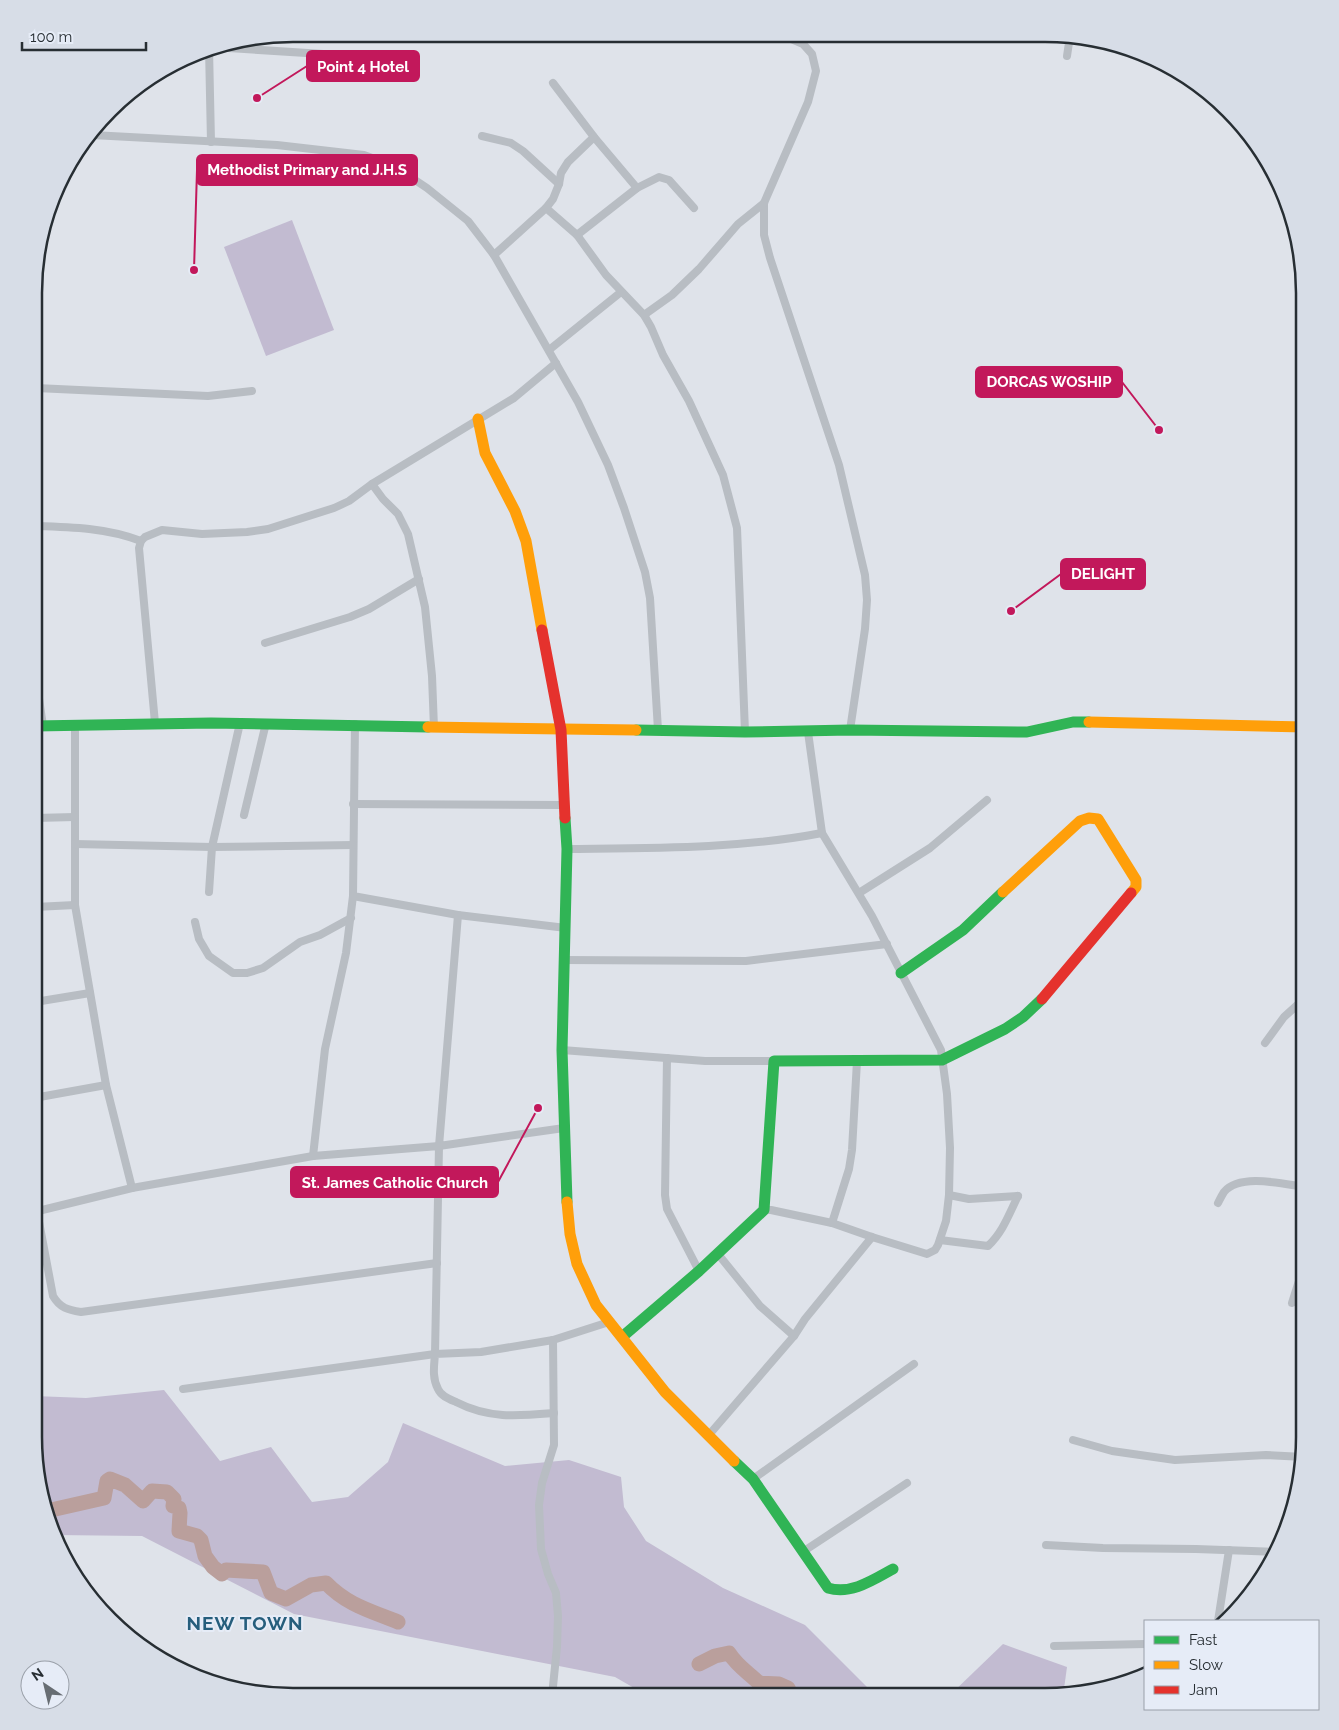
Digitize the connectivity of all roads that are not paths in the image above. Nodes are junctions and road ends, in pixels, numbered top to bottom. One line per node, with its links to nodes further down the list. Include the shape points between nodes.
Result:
1 (798, 42): 14 (street, via 812,54 816,71 808,102)
2 (1069, 44): 5 (street)
3 (237, 49): 4 (street)
4 (354, 56)
5 (1067, 56)
6 (211, 57): 11 (street)
7 (553, 83): 10 (street)
8 (99, 135): 11 (street)
9 (482, 136): 12 (street, via 511,144)
10 (594, 137): 12 (street, via 568,162); 13 (street)
11 (211, 142): 18 (street, via 352,152 376,158 394,166 454,210 476,230)
12 (559, 184): 15 (street)
13 (637, 188): 16 (street, via 654,178 664,177); 17 (street)
14 (764, 203): 20 (street, via 738,224 672,295); 41 (street, via 764,235 770,258 839,465 865,575 865,629)
15 (546, 208): 17 (street); 18 (street)
16 (694, 208)
17 (576, 235): 19 (street)
18 (494, 256): 21 (street)
19 (621, 292): 20 (street); 21 (street)
20 (644, 315): 42 (street, via 705,433 730,496 737,528)
21 (549, 350): 22 (street)
22 (556, 363): 25 (street, via 514,398); 40 (street, via 608,465 642,562 650,598)
23 (42, 388): 24 (street, via 208,396)
24 (252, 391)
25 (478, 419): 26 (street); 39 (street, via 485,453 515,511 526,541)
26 (372, 484): 28 (street, via 334,508 268,529 202,534 162,530); 29 (street, via 404,523)
27 (42, 526): 28 (street, via 92,528)
28 (141, 541): 31 (street, via 139,548)
29 (419, 580): 30 (street, via 350,617); 38 (street, via 432,676)
30 (266, 643)
31 (155, 723): 32 (street); 36 (street)
32 (240, 723): 33 (street); 53 (street)
33 (266, 723): 34 (street); 47 (street)
34 (354, 724): 38 (street); 45 (street)
35 (42, 726): 36 (street)
36 (75, 726): 48 (street)
37 (1296, 727): 41 (street, via 1073,722 1027,732)
38 (434, 728): 39 (street)
39 (561, 730): 40 (street); 46 (street)
40 (658, 730): 42 (street)
41 (850, 730): 43 (street)
42 (745, 732): 43 (street)
43 (808, 732): 50 (street)
44 (987, 800): 56 (street, via 930,848)
45 (353, 804): 46 (street); 52 (street)
46 (565, 805): 54 (street)
47 (244, 815)
48 (75, 817): 49 (street); 51 (street)
49 (42, 818)
50 (822, 833): 54 (street, via 773,841); 56 (street)
51 (75, 844): 53 (street); 58 (street)
52 (353, 845): 53 (street); 57 (street)
53 (212, 847): 55 (street)
54 (567, 850): 63 (street)
55 (208, 892)
56 (859, 893): 64 (street)
57 (353, 896): 60 (street); 61 (street)
58 (75, 905): 59 (street); 67 (street)
59 (42, 907)
60 (458, 915): 63 (street); 79 (street)
61 (351, 918): 62 (street, via 300,942 264,968 247,973 232,973 209,956 199,939); 80 (street, via 325,1049)
62 (195, 922)
63 (566, 928): 65 (street)
64 (886, 944): 65 (street, via 746,961); 66 (street)
65 (564, 960): 71 (street)
66 (901, 973): 73 (street, via 940,1045); 73 (street, via 963,930 1085,818 1098,819 1136,880 1136,887 1089,945 1029,1012 1005,1029)
67 (90, 993): 68 (street); 76 (street)
68 (42, 1001)
69 (1296, 1006): 70 (street)
70 (1264, 1043)
71 (562, 1050): 72 (street); 78 (street)
72 (667, 1058): 74 (street); 93 (street, via 665,1195 667,1208)
73 (942, 1060): 75 (street); 83 (street, via 948,1103)
74 (774, 1061): 75 (street); 86 (street)
75 (857, 1061): 87 (street, via 852,1150)
76 (106, 1085): 77 (street); 82 (street)
77 (42, 1097)
78 (564, 1128): 79 (street); 96 (street, via 570,1234 577,1264 596,1304)
79 (439, 1146): 80 (street); 92 (street)
80 (313, 1156): 82 (street)
81 (1296, 1186): 84 (street, via 1248,1181 1237,1183 1224,1192)
82 (132, 1188): 85 (street)
83 (949, 1195): 89 (street); 89 (street, via 969,1199 1018,1196 1005,1225 988,1246)
84 (1218, 1203)
85 (42, 1209)
86 (764, 1210): 87 (street); 91 (street)
87 (832, 1222): 88 (street)
88 (872, 1237): 89 (street, via 922,1254 935,1250); 97 (street)
89 (940, 1240)
90 (42, 1244): 92 (street, via 57,1303 81,1312)
91 (718, 1254): 93 (street); 97 (street, via 760,1306)
92 (437, 1263): 100 (street)
93 (699, 1271): 98 (street)
94 (1296, 1290): 95 (street)
95 (1292, 1303)
96 (609, 1322): 98 (street); 99 (street)
97 (794, 1336): 104 (street)
98 (622, 1337): 104 (street, via 665,1392)
99 (554, 1340): 100 (street, via 481,1352); 103 (street)
100 (435, 1354): 102 (street); 103 (street, via 434,1376 438,1390 461,1405 488,1414 515,1416)
101 (914, 1364): 107 (street)
102 (183, 1389)
103 (554, 1412): 117 (street, via 554,1445 539,1505 541,1549 556,1593 558,1616)
104 (708, 1436): 107 (street)
105 (1073, 1440): 106 (street, via 1112,1451 1175,1460)
106 (1296, 1456)
107 (753, 1479): 111 (street)
108 (907, 1483): 111 (street)
109 (1046, 1545): 110 (street)
110 (1228, 1550): 112 (street); 114 (street)
111 (804, 1551): 113 (street, via 833,1591 843,1591)
112 (1269, 1552)
113 (893, 1569)
114 (1218, 1618)
115 (1144, 1644): 116 (street)
116 (1054, 1646)
117 (553, 1688)

